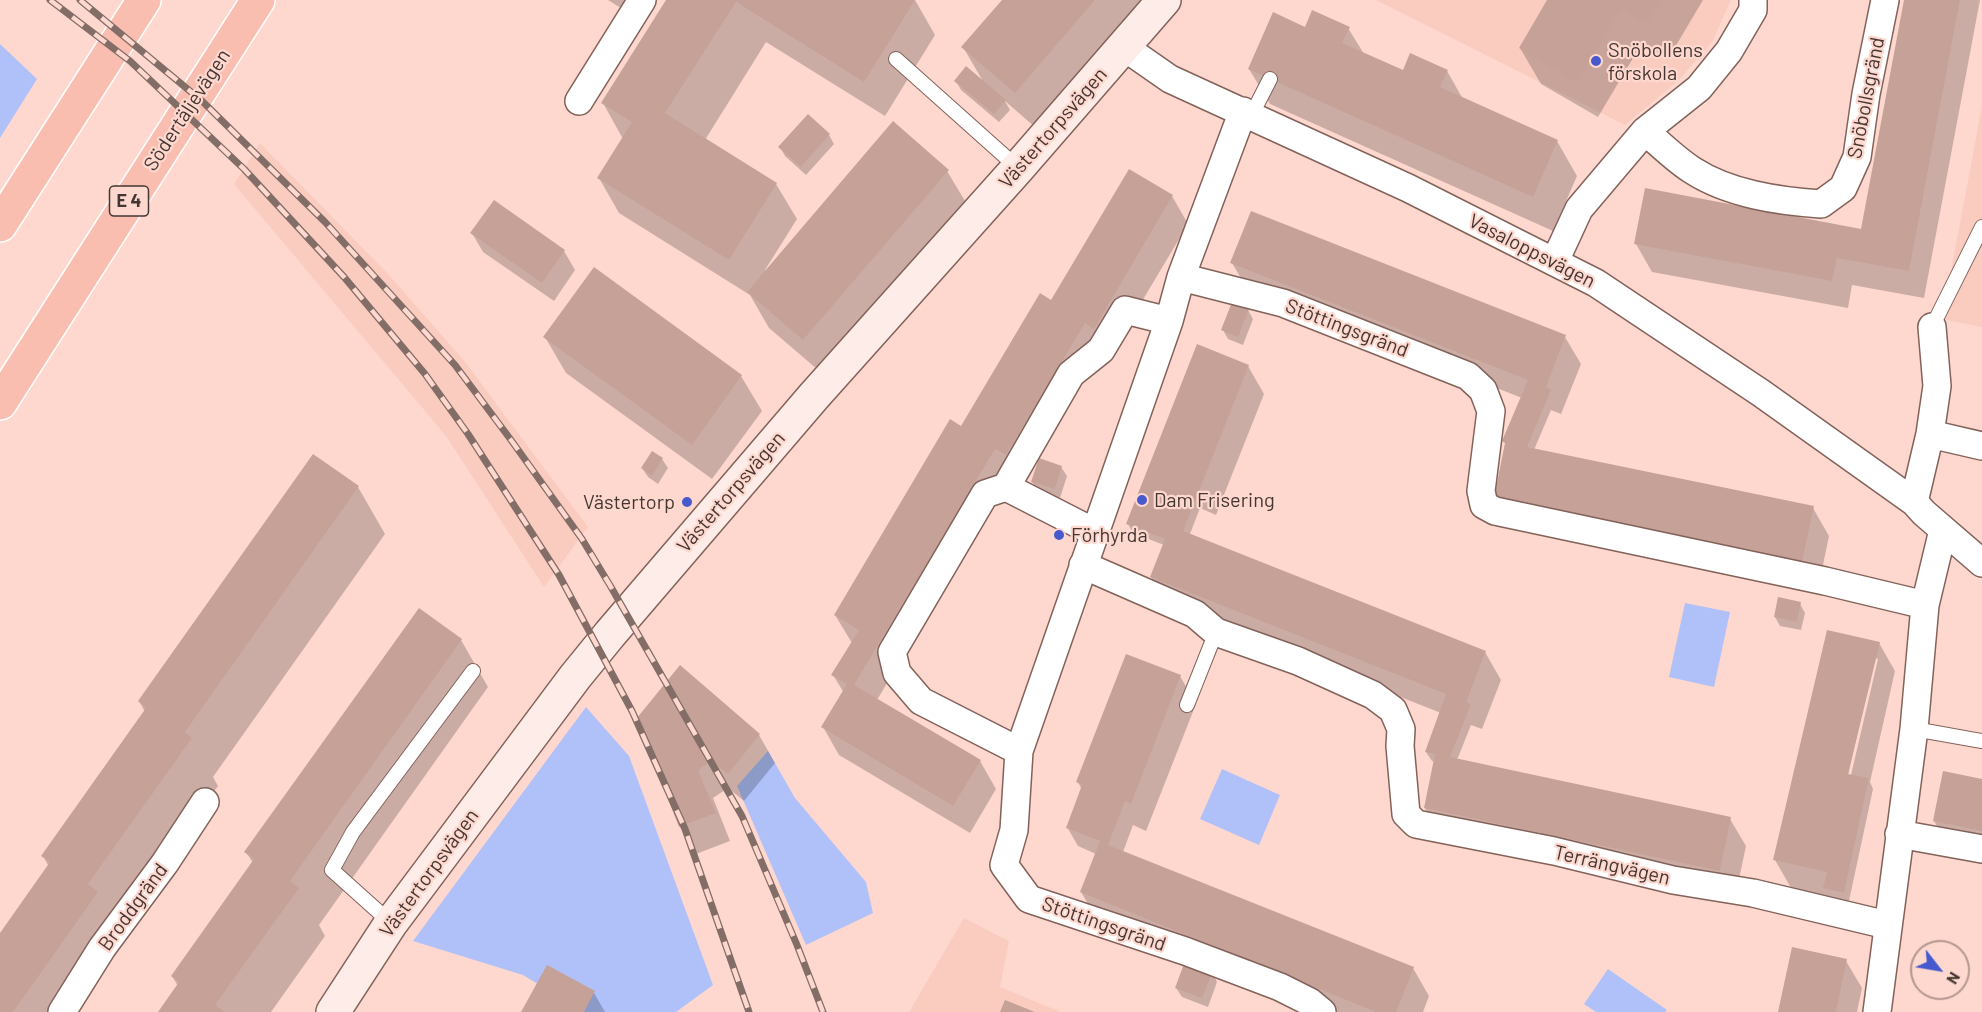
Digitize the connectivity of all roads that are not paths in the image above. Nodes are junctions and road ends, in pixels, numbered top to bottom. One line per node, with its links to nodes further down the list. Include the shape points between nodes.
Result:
1 (144, 0): 14 (highway)
2 (258, 0): 20 (highway, Södertäljevägen / E 4)
3 (642, 0): 10 (street)
4 (1164, 0): 7 (street, Västertorpsvägen)
5 (1753, 0): 12 (street, via 1752,10 1729,51 1699,88)
6 (1885, 0): 12 (street, Snöbollsgränd, via 1857,157 1843,188 1821,204 1758,196 1716,183 1691,170)
7 (1124, 47): 11 (street, Vasaloppsvägen, via 1170,79); 13 (street, Västertorpsvägen)
8 (896, 59): 13 (lane)
9 (1270, 79): 11 (lane)
10 (579, 101)
11 (1247, 113): 16 (street, Vasaloppsvägen); 17 (street, Stöttingsgränd)
12 (1645, 131): 16 (street, via 1579,209)
13 (1018, 168): 39 (street, Västertorpsvägen, via 814,396 610,634)
14 (0, 225)
15 (1982, 227): 19 (lane)
16 (1555, 261): 24 (street, Vasaloppsvägen, via 1596,283 1752,387)
17 (1181, 277): 18 (street, Stöttingsgränd); 29 (street, Stöttingsgränd, via 1282,303 1468,376 1483,390 1491,411 1481,491 1484,506)
18 (1169, 321): 23 (street, via 1125,310 1101,350 1071,374); 26 (street, Stöttingsgränd)
19 (1932, 327): 21 (street, via 1937,386)
20 (0, 403)
21 (1930, 434): 22 (street); 24 (street)
22 (1982, 446)
23 (1006, 487): 26 (street); 35 (street, via 985,494 892,652 897,673 921,701)
24 (1914, 502): 25 (street, Vasaloppsvägen)
25 (1943, 530): 27 (street, Vasaloppsvägen); 29 (street)
26 (1094, 532): 28 (street, Stöttingsgränd)
27 (1982, 562)
28 (1083, 565): 30 (street, via 1195,614); 35 (street, Stöttingsgränd)
29 (1925, 605): 33 (street)
30 (1216, 633): 32 (lane); 40 (street, Terrängvägen, via 1298,661 1373,695 1393,710 1401,729 1406,814 1416,824)
31 (473, 671): 39 (lane, via 353,832 332,870)
32 (1187, 705)
33 (1914, 729): 34 (lane); 37 (street)
34 (1982, 741)
35 (1019, 751): 43 (street, Stöttingsgränd, via 1014,830 1004,865 1029,899 1280,987)
36 (205, 802): 41 (street, Broddgränd)
37 (1899, 834): 38 (street); 40 (street)
38 (1982, 849)
39 (391, 923): 42 (street, Västertorpsvägen)
40 (1887, 925): 44 (street)
41 (62, 1012)
42 (333, 1012)
43 (1322, 1012)
44 (1877, 1012)

